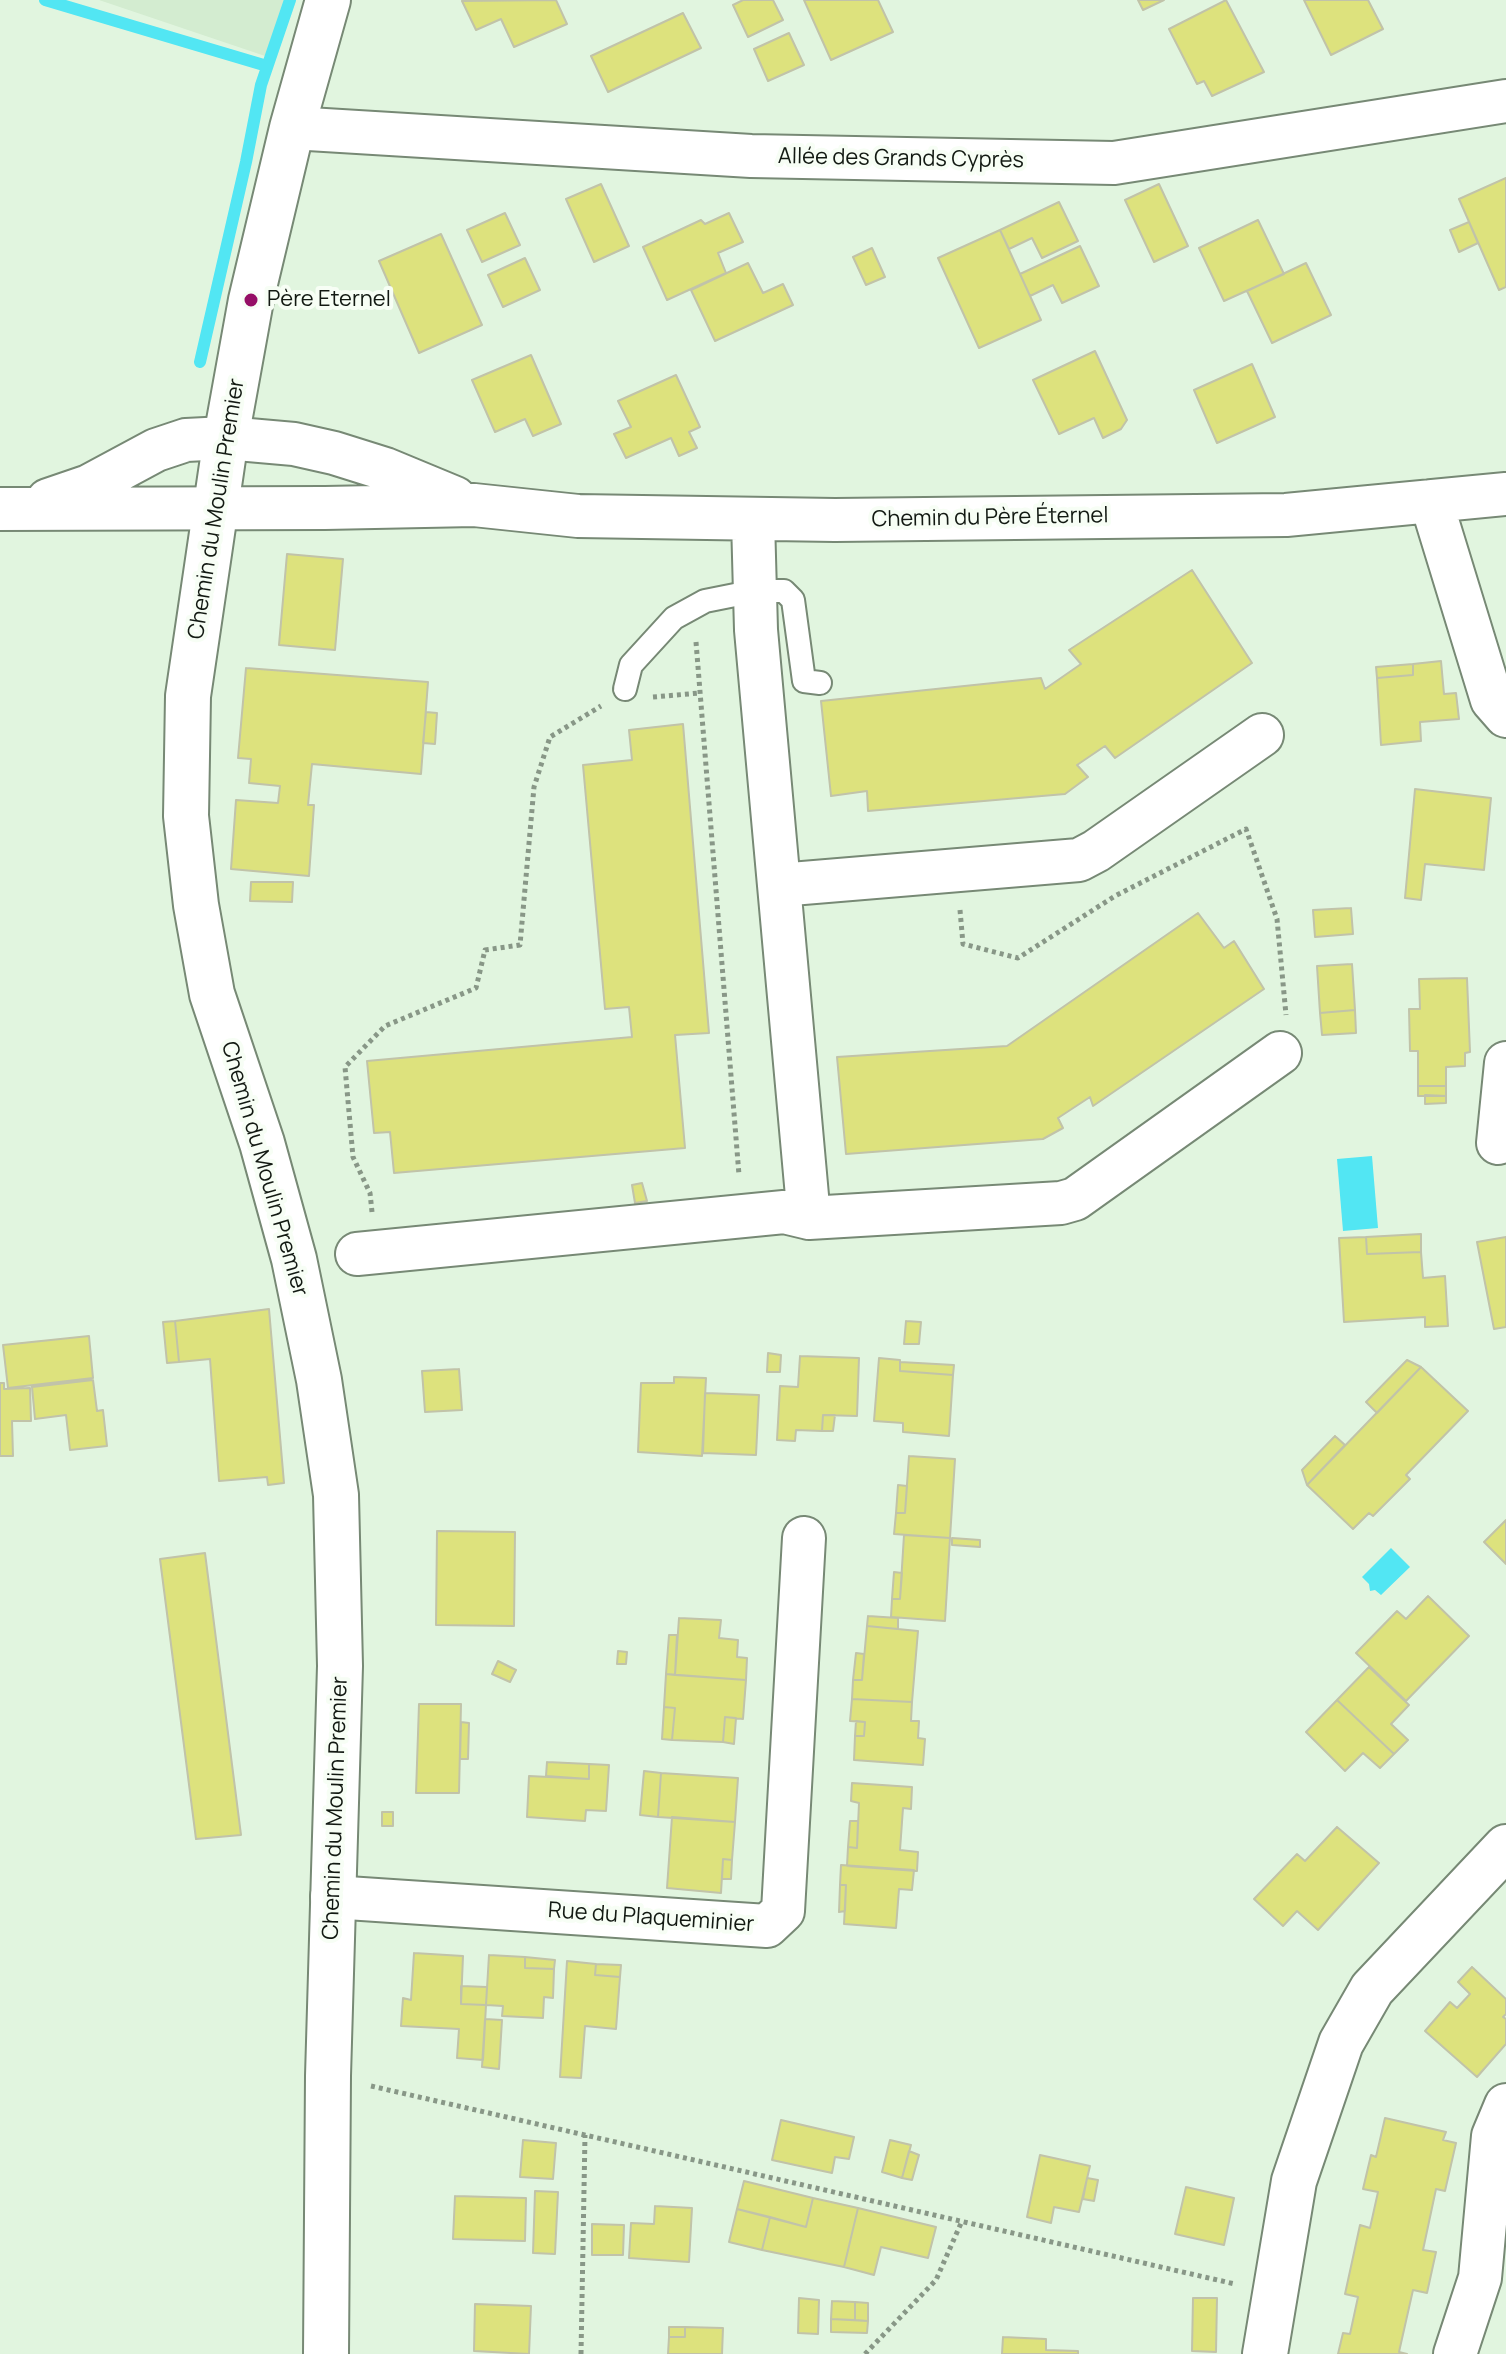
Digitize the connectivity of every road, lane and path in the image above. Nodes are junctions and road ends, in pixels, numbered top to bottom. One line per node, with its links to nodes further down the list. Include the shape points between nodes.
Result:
1 (328, 0): 3 (main road, Chemin du Moulin Premier)
2 (1506, 101): 3 (street, Allée des Grands Cyprès, via 1114,163 751,156)
3 (292, 128): 4 (main road, Chemin du Moulin Premier, via 251,300)
4 (226, 438): 7 (street, Chemin du Père Éternel, via 334,453); 8 (street, Chemin du Père Éternel, via 186,440 89,486); 9 (main road, Chemin du Moulin Premier)
5 (1506, 494): 6 (street, Chemin du Père Éternel)
6 (1431, 501): 10 (street, Chemin du Père Éternel, via 1286,515); 16 (street)
7 (474, 505): 9 (street, Chemin du Père Éternel); 10 (street, Chemin du Père Éternel, via 578,516)
8 (8, 508): 9 (street, Chemin du Père Éternel)
9 (215, 508): 28 (main road, Chemin du Moulin Premier, via 188,696 186,816 212,994 294,1259 336,1495 340,1666)
10 (753, 520): 11 (street)
11 (755, 591): 12 (lane); 13 (lane, via 784,591 793,600 804,681); 19 (street)
12 (693, 606): 14 (path); 15 (lane, via 674,618 631,665)
13 (820, 683)
14 (700, 693): 15 (path); 23 (path)
15 (624, 696): 25 (path, via 550,737 534,787 520,945 485,950 476,988 385,1026 345,1067 353,1157 370,1193)
16 (1501, 705)
17 (1262, 735): 18 (street, via 1079,860)
18 (956, 870): 19 (street); 20 (path, via 963,944 1018,958 1115,896 1246,829 1277,919 1289,1047)
19 (779, 885): 24 (street)
20 (1280, 1053): 24 (street, via 1075,1199)
21 (1506, 1063): 22 (street)
22 (1498, 1143)
23 (742, 1216): 24 (street, via 784,1212); 25 (street)
24 (809, 1218)
25 (367, 1253)
26 (804, 1538): 28 (street, Rue du Plaqueminier, via 783,1911 767,1926)
27 (1506, 1847): 33 (main road, via 1372,1989 1341,2043 1294,2181)
28 (332, 1897): 29 (main road, Chemin du Moulin Premier)
29 (328, 2076): 31 (path); 34 (main road, Chemin du Moulin Premier)
30 (1506, 2105): 38 (street, via 1493,2136 1480,2278)
31 (585, 2135): 32 (path); 35 (path)
32 (962, 2221): 33 (path); 36 (path, via 936,2280)
33 (1275, 2293): 37 (main road)
34 (326, 2354)
35 (581, 2354)
36 (865, 2354)
37 (1265, 2354)
38 (1455, 2354)

